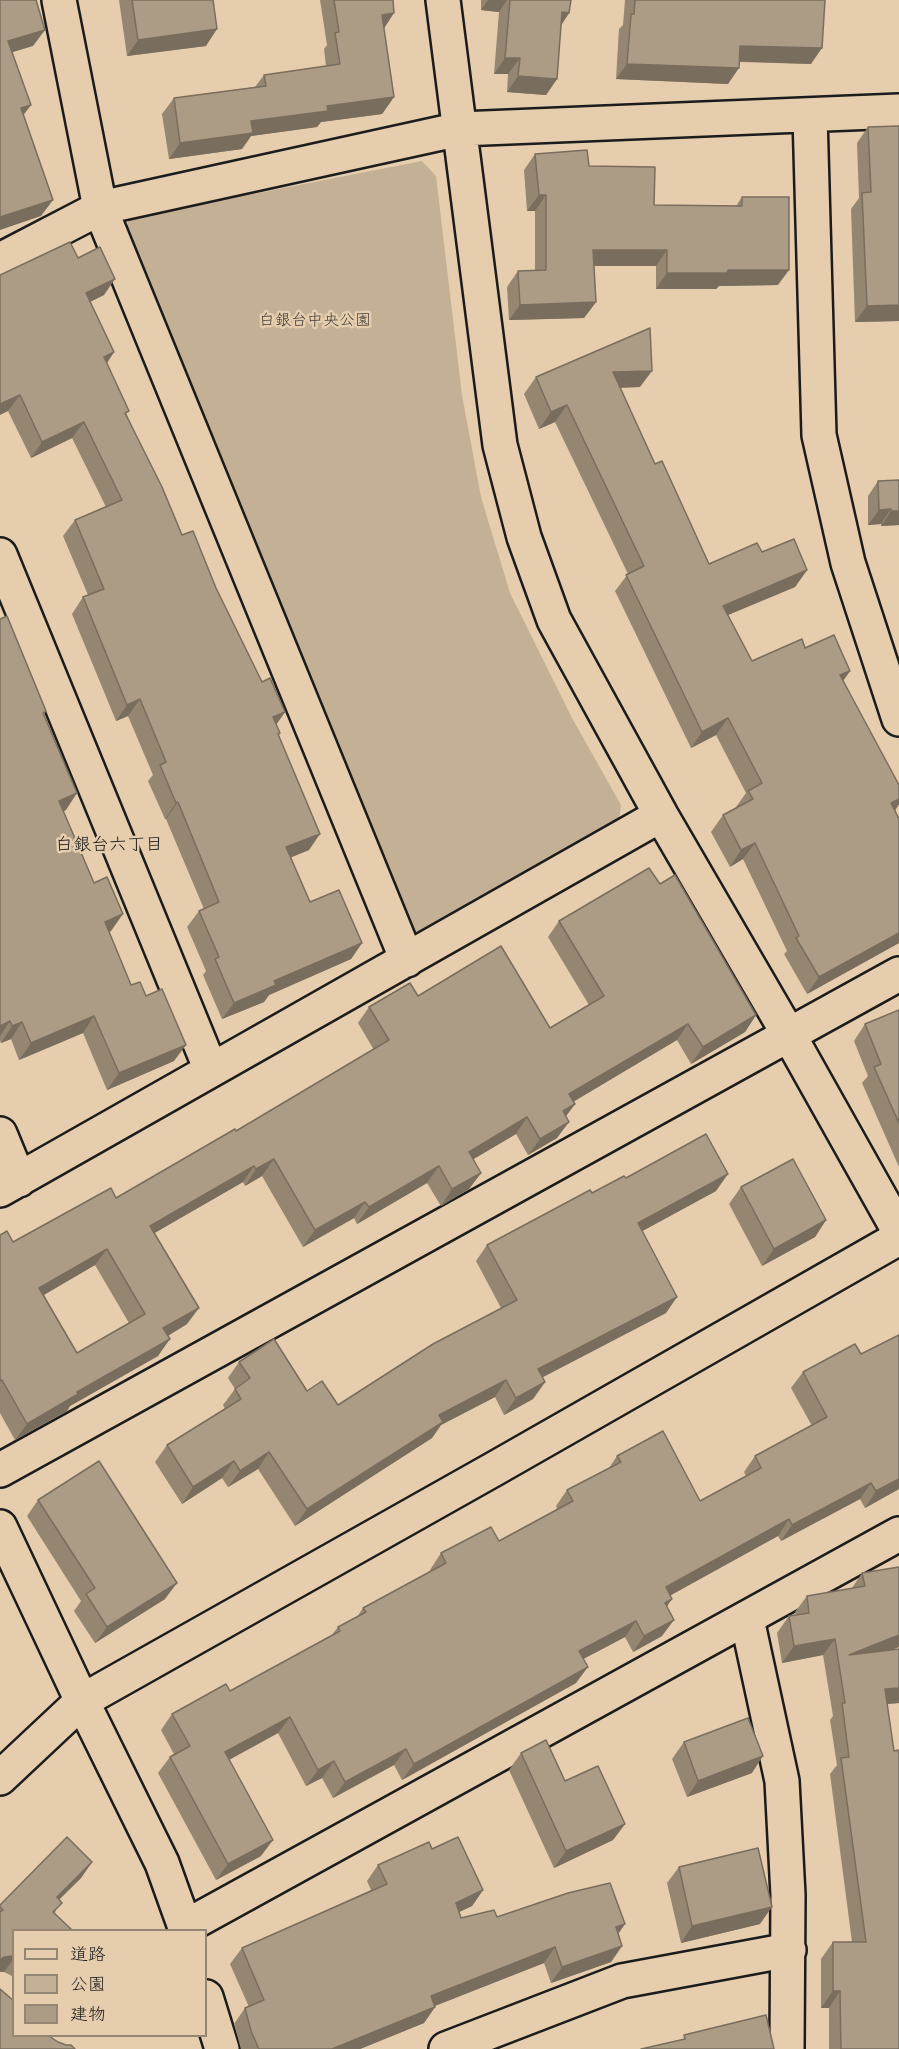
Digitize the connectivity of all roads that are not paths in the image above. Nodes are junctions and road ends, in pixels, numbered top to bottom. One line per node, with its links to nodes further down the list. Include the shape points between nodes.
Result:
1 (59, 0): 6 (street)
2 (443, 0): 5 (street)
3 (899, 111): 4 (street)
4 (810, 116): 5 (street); 9 (street, via 819,435 848,563)
5 (460, 129): 6 (street); 10 (street, via 500,445 524,537 554,620)
6 (100, 208): 7 (street); 11 (street)
7 (0, 260)
8 (0, 555): 14 (street)
9 (899, 719)
10 (661, 815): 11 (street); 13 (street)
11 (407, 960): 14 (street)
12 (899, 974): 13 (street)
13 (789, 1035): 17 (street); 19 (street)
14 (211, 1070): 16 (street)
15 (0, 1134): 16 (street)
16 (9, 1185)
17 (899, 1231)
18 (899, 1238): 23 (street)
19 (0, 1470)
20 (0, 1527): 23 (street)
21 (899, 1534): 22 (street)
22 (747, 1619): 25 (street); 26 (street, via 782,1781)
23 (82, 1701): 24 (street); 25 (street, via 162,1863)
24 (0, 1778)
25 (186, 1929)
26 (789, 1950): 29 (street, via 622,1981); 30 (street)
27 (207, 2000): 28 (street)
28 (222, 2049)
29 (446, 2049)
30 (788, 2049)

